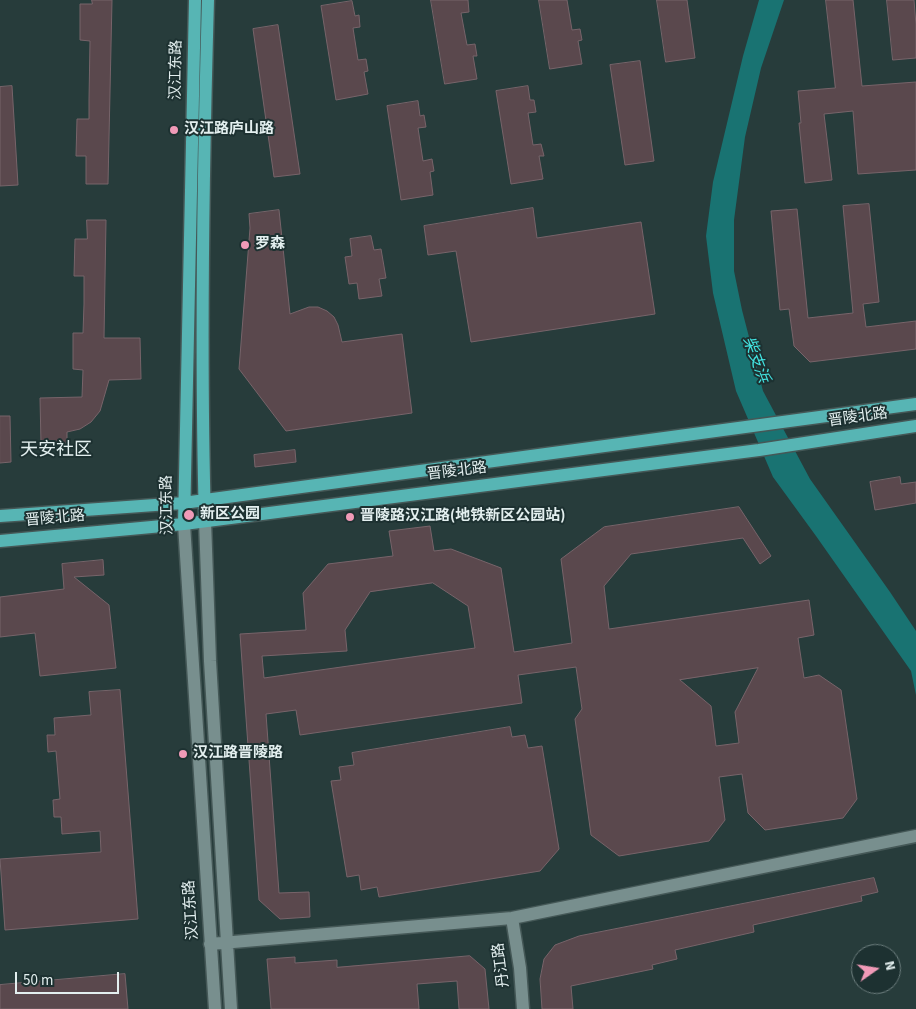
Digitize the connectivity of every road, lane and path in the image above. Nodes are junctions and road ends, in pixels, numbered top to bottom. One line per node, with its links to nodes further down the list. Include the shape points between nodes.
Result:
1 (195, 0): 6 (main road, 汉江东路)
2 (208, 0): 5 (main road, 汉江东路, via 203,215)
3 (916, 404): 5 (main road, 晋陵北路)
4 (916, 426): 8 (main road, 晋陵北路, via 759,450)
5 (205, 500): 6 (main road, 晋陵北路); 8 (main road, 汉江东路)
6 (183, 503): 7 (main road, 晋陵北路); 9 (main road, 汉江东路)
7 (0, 516)
8 (206, 521): 9 (main road, 晋陵北路); 13 (street, 汉江东路, via 210,661)
9 (184, 524): 10 (main road, 晋陵北路); 14 (street, 汉江东路)
10 (0, 540)
11 (916, 836): 12 (street)
12 (512, 918): 13 (street); 17 (street, 丹江路)
13 (228, 942): 14 (street); 16 (street, 汉江东路)
14 (210, 944): 15 (street, 汉江东路)
15 (215, 1009)
16 (232, 1009)
17 (522, 1009)

